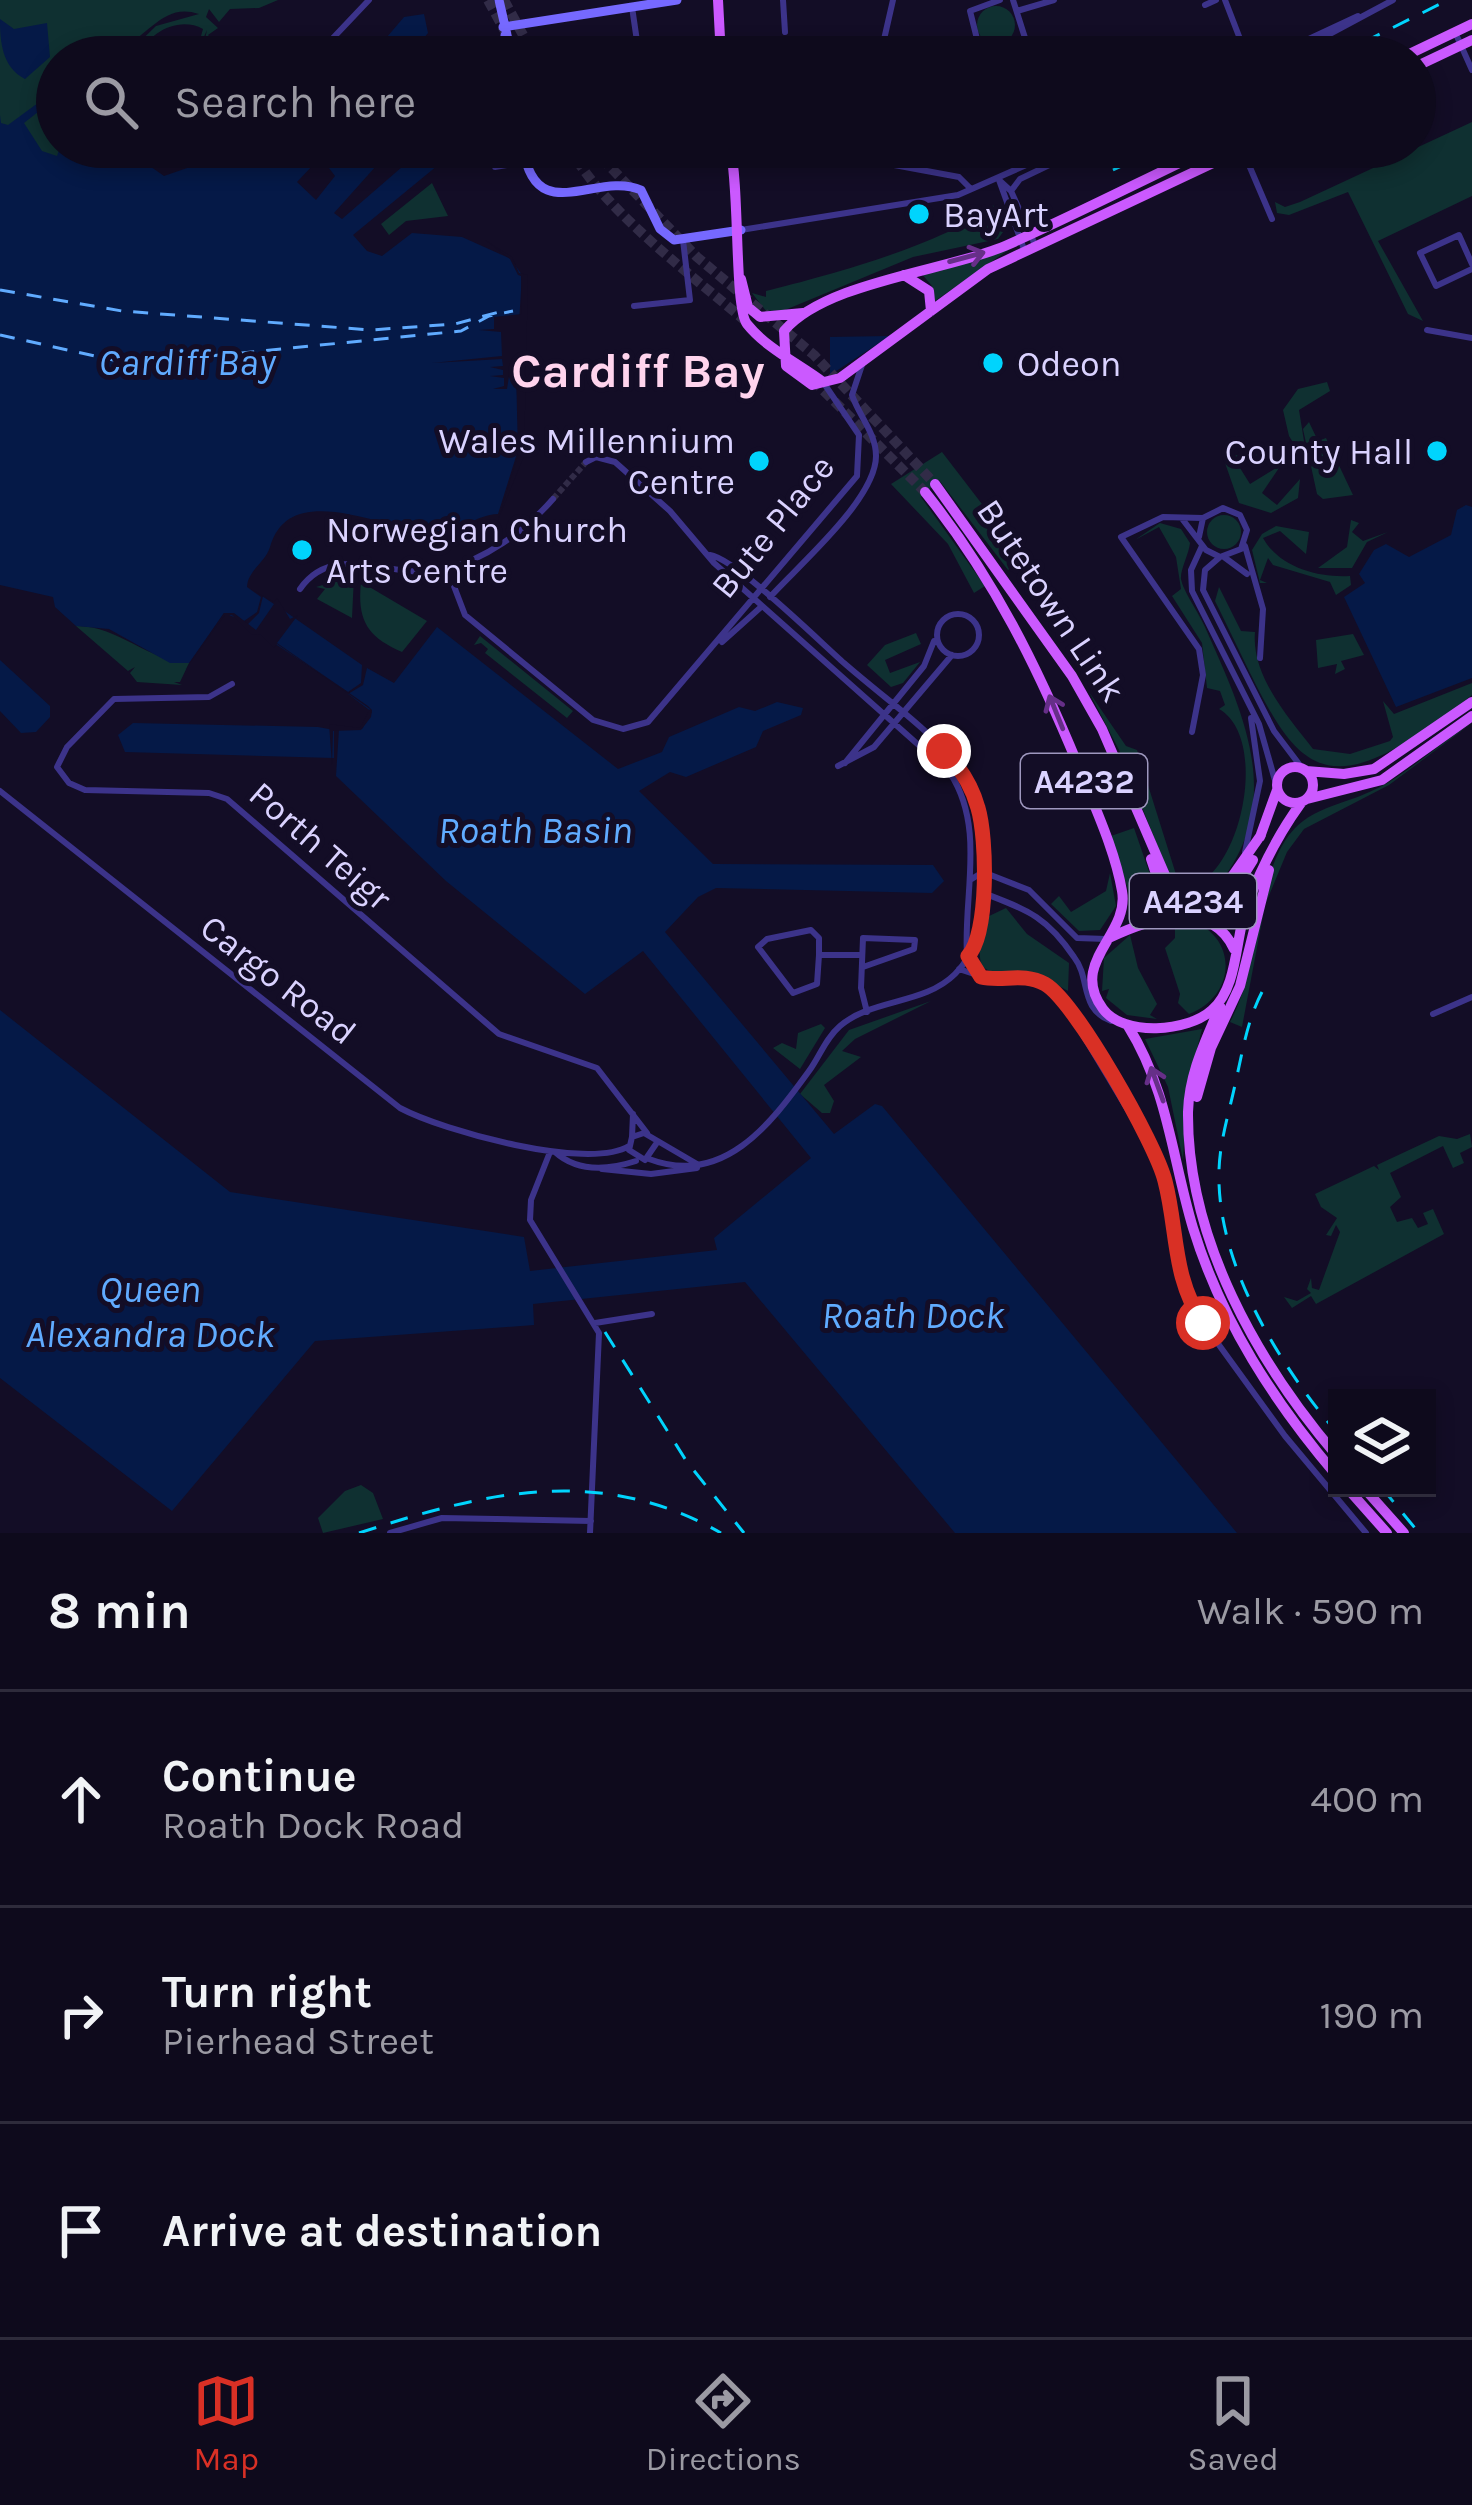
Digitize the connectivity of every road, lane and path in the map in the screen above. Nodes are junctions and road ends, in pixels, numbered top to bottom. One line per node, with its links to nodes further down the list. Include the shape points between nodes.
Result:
1 (369, 0): 21 (street)
2 (499, 0): 18 (street)
3 (718, 0): 24 (main road)
4 (783, 0): 19 (street)
5 (893, 0): 25 (street)
6 (1000, 0): 26 (street, via 970,11)
7 (1013, 0): 16 (street)
8 (1054, 0): 16 (street)
9 (1221, 0): 13 (street); 28 (street)
10 (1370, 0): 15 (street)
11 (1394, 0): 15 (street)
12 (668, 1): 14 (street)
13 (1205, 4)
14 (632, 7): 18 (street); 23 (street)
15 (1374, 9): 29 (street)
16 (1018, 11): 27 (street)
17 (1472, 24): 20 (main road)
18 (504, 31): 22 (street)
19 (785, 32)
20 (1455, 32): 30 (main road); 31 (street)
21 (335, 36)
22 (505, 36)
23 (636, 36)
24 (720, 36)
25 (885, 36)
26 (976, 36)
27 (1025, 36)
28 (1237, 36)
29 (1315, 36)
30 (1436, 41)
31 (1466, 43): 32 (main road); 33 (street)
32 (1436, 57)
33 (1472, 70)
34 (529, 168): 48 (street, via 538,183 568,194 634,186 666,236)
35 (733, 168): 46 (main road)
36 (922, 168): 43 (street, via 959,177)
37 (1022, 168): 42 (street)
38 (1041, 168): 44 (street)
39 (1168, 168): 47 (main road)
40 (1201, 168): 49 (main road)
41 (1251, 168): 45 (street)
42 (999, 180): 43 (street); 44 (street); 47 (street)
43 (971, 189): 46 (street)
44 (1011, 191): 47 (street)
45 (1272, 219)
46 (741, 230): 48 (street); 52 (main road)
47 (1024, 236): 49 (street); 51 (main road, one-way to 47)
48 (683, 240): 53 (street, via 690,300)
49 (1030, 249): 54 (main road)
50 (1472, 266): 50 (street, via 1459,235 1420,253 1436,286)
51 (901, 274): 54 (main road, via 923,284); 55 (main road)
52 (741, 278): 55 (main road, via 748,307 760,316); 59 (main road, via 740,313)
53 (634, 306)
54 (931, 311): 60 (main road)
55 (803, 314): 59 (main road, via 784,331)
56 (1427, 330): 57 (street)
57 (1471, 338): 58 (street)
58 (1471, 350)
59 (784, 353): 61 (main road)
60 (862, 365): 61 (main road); 75 (street, Bute Place, via 852,395 874,441 872,477)
61 (823, 382): 72 (street, Bute Place, via 859,435 860,466)
62 (586, 462): 68 (street, via 603,457)
63 (554, 499): 70 (street, via 524,531)
64 (1203, 518): 65 (street); 66 (street); 67 (street, via 1215,509 1236,512)
65 (1183, 520): 66 (street); 89 (street, via 1159,518 1121,537 1198,649 1203,675)
66 (1200, 541): 69 (street); 84 (street, via 1192,591)
67 (1245, 542): 69 (street); 71 (street)
68 (710, 555): 72 (street); 74 (street)
69 (1221, 556): 71 (street); 90 (street, via 1205,570 1203,590 1274,731)
70 (447, 568): 73 (street, via 343,564 314,573 301,588); 78 (street, Bute Place, via 465,615 614,729 658,714)
71 (1250, 577): 80 (street, via 1263,609)
72 (760, 590): 74 (street, Bute Place); 75 (street)
73 (312, 592)
74 (753, 598): 76 (street); 78 (street, Bute Place)
75 (770, 598): 76 (street, Bute Place); 83 (street)
76 (762, 607): 78 (street, Bute Place); 87 (street)
77 (934, 641): 79 (street); 79 (street, via 942,623 975,620 976,645); 83 (street, via 930,658)
78 (720, 644)
79 (952, 655): 85 (street)
80 (1260, 658)
81 (232, 684): 115 (street, Porth Teigr, via 208,697 114,699 56,767 86,790 227,799 490,1027 522,1046 592,1065)
82 (1472, 702): 90 (main road, via 1373,769)
83 (891, 703): 85 (street); 87 (street)
84 (1247, 703): 91 (street); 98 (street, via 1260,789)
85 (900, 711): 88 (street); 97 (street, via 968,782 981,817)
86 (1472, 716): 93 (main road, via 1382,780)
87 (886, 717): 88 (street); 88 (street, via 841,764 866,754)
88 (895, 724): 99 (street, via 958,785 969,816)
89 (1192, 732)
90 (1304, 770): 91 (main road, via 1286,769); 93 (main road, via 1313,785)
91 (1276, 787): 93 (main road, via 1283,800); 95 (main road, A4234)
92 (0, 791): 120 (street, Cargo Road, via 395,1104 445,1126)
93 (1304, 801): 96 (main road, A4234)
94 (1141, 820): 98 (main road, A4234, via 1168,885 1184,900 1219,895); 101 (main road, A4232, via 1162,895); 102 (main road, Butetown Link / A4232, one-way to 94, via 1122,890 1062,727 998,594 930,488 1072,676)
95 (1261, 835): 98 (main road, A4234); 101 (main road, A4234, via 1230,897)
96 (1276, 838): 103 (main road, A4234); 116 (main road, via 1240,986 1205,1064)
97 (983, 872): 99 (street); 100 (street); 102 (street, via 1030,890 1073,936)
98 (1238, 872)
99 (970, 880): 100 (street); 106 (street)
100 (982, 894): 106 (street); 114 (street, via 1027,908 1075,957 1095,1012)
101 (1190, 915): 102 (main road); 103 (main road, via 1220,928)
102 (1106, 939): 114 (main road, via 1092,982 1103,1009)
103 (1234, 951): 110 (main road)
104 (819, 955): 104 (street, via 817,984 793,993 758,947 811,930); 105 (street)
105 (862, 955): 107 (street); 107 (street, via 866,936 910,936 916,943)
106 (968, 956): 108 (street); 109 (street)
107 (863, 967): 112 (street)
108 (959, 969): 109 (street); 112 (street, via 926,993)
109 (981, 977): 135 (street, via 1032,979 1062,1000 1159,1162 1179,1274 1198,1316)
110 (1225, 994): 114 (main road, via 1199,1018); 116 (main road, via 1195,1069)
111 (1472, 997): 113 (street)
112 (867, 1012): 123 (street, via 834,1032 730,1158)
113 (1433, 1014)
114 (1124, 1025): 125 (main road, one-way to 114, via 1161,1092)
115 (634, 1114): 117 (street, Porth Teigr); 118 (street)
116 (1190, 1129): 125 (main road)
117 (647, 1133): 118 (street); 119 (street, Porth Teigr)
118 (630, 1142): 120 (street, via 610,1156); 122 (street)
119 (656, 1144): 121 (street); 123 (street)
120 (552, 1151): 124 (street); 127 (street, via 530,1220)
121 (649, 1159): 122 (street); 123 (street)
122 (638, 1160): 124 (street)
123 (700, 1166): 124 (street, via 674,1173)
124 (602, 1168)
125 (1199, 1226): 128 (main road, via 1256,1342); 129 (main road, via 1213,1282 1251,1360)
126 (652, 1314): 127 (street)
127 (596, 1323): 132 (street)
128 (1328, 1443)
129 (1328, 1464)
130 (1356, 1497): 136 (main road)
131 (1372, 1497): 137 (main road)
132 (591, 1521): 133 (street, via 442,1518); 134 (street)
133 (390, 1533)
134 (590, 1533)
135 (1366, 1533)
136 (1387, 1533)
137 (1404, 1533)

